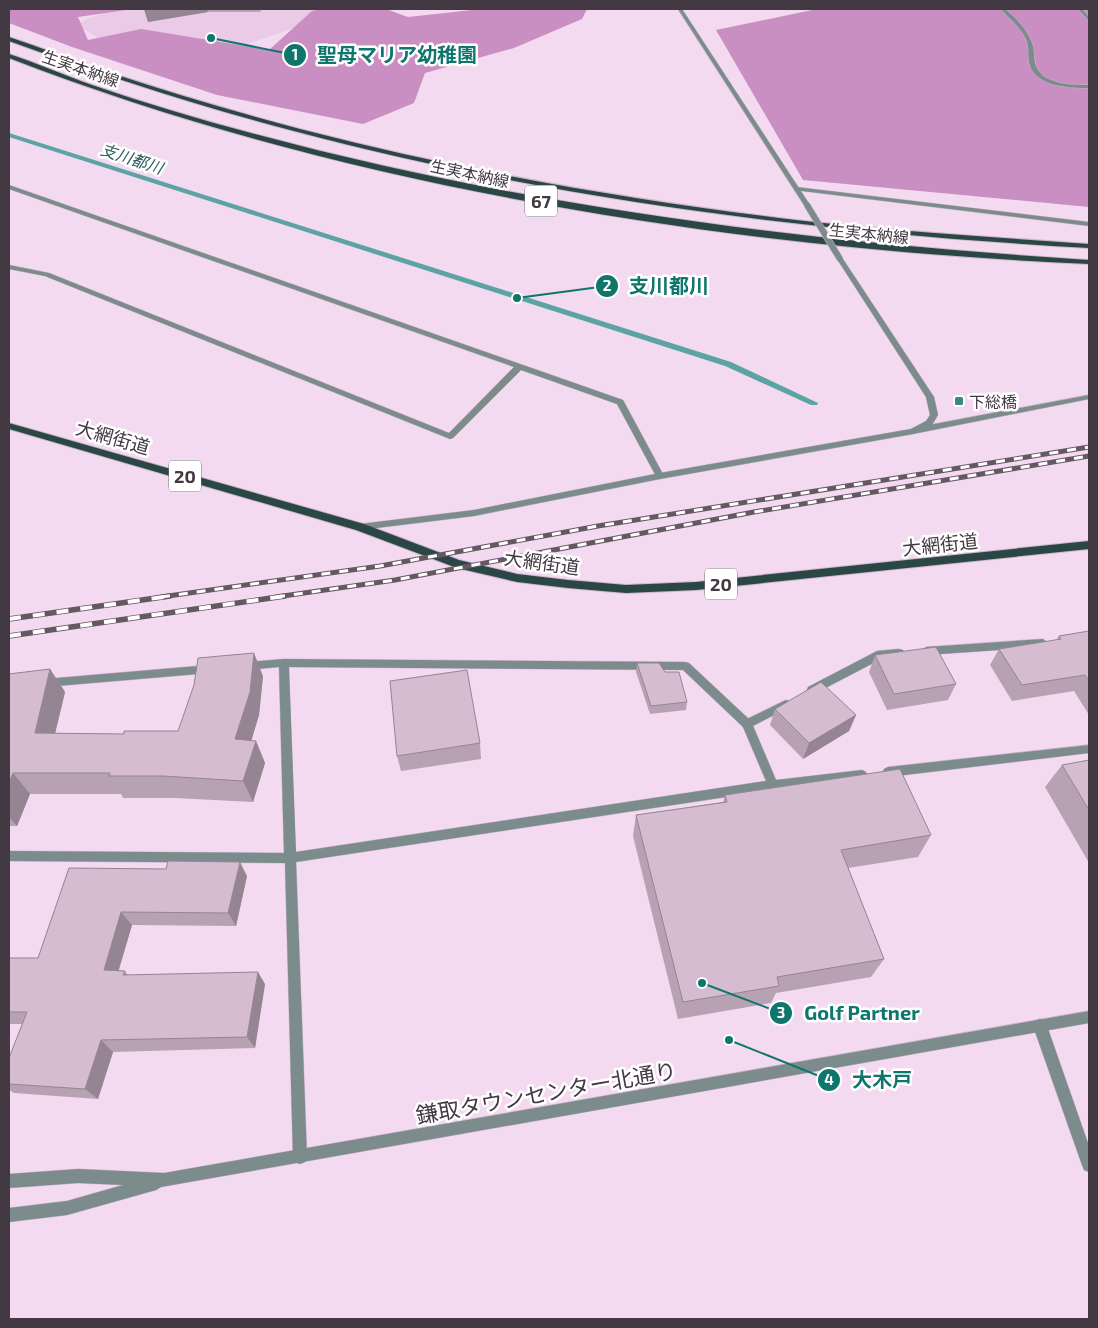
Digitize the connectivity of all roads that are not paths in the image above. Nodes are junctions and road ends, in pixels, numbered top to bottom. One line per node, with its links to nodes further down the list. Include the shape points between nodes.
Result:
1 (680, 9): 8 (street)
2 (1003, 9): 7 (street, via 1017,22 1031,45 1033,67 1043,77 1062,85)
3 (1080, 9): 4 (street)
4 (1089, 20)
5 (9, 39): 11 (main road, 生実本納線 / 67, via 124,81 262,122 446,165 678,206 799,222)
6 (9, 56): 12 (main road, 生実本納線 / 67, via 142,104 225,129 401,173 506,194 816,242)
7 (1089, 87)
8 (796, 189): 10 (street); 17 (street, bridge, via 930,397 934,415 929,423)
9 (11, 190): 14 (street)
10 (1089, 224)
11 (1089, 246)
12 (1089, 262)
13 (9, 267): 14 (street, via 48,274 450,436)
14 (519, 367): 18 (street, via 620,402)
15 (1089, 397): 17 (street)
16 (9, 426): 19 (main road, 大網街道 / 20)
17 (912, 431): 18 (street)
18 (660, 476): 19 (street, via 474,513)
19 (360, 527): 20 (main road, 大網街道 / 20, via 457,564 517,578 626,589 786,578)
20 (1089, 545)
21 (1050, 643): 24 (street, via 881,654)
22 (284, 663): 23 (street); 24 (street, via 685,666); 28 (street)
23 (38, 684)
24 (747, 724): 26 (street)
25 (1089, 749): 26 (street)
26 (773, 785): 28 (street)
27 (9, 856): 28 (street)
28 (290, 858): 31 (street)
29 (1089, 1017): 30 (street, 鎌取タウンセンター北通り)
30 (1040, 1026): 31 (street, 鎌取タウンセンター北通り); 32 (street)
31 (300, 1157): 33 (street, 鎌取タウンセンター北通り)
32 (1089, 1165)
33 (164, 1180): 34 (street, 鎌取タウンセンター北通り, via 78,1176); 35 (street, via 67,1208)
34 (9, 1181)
35 (9, 1215)

